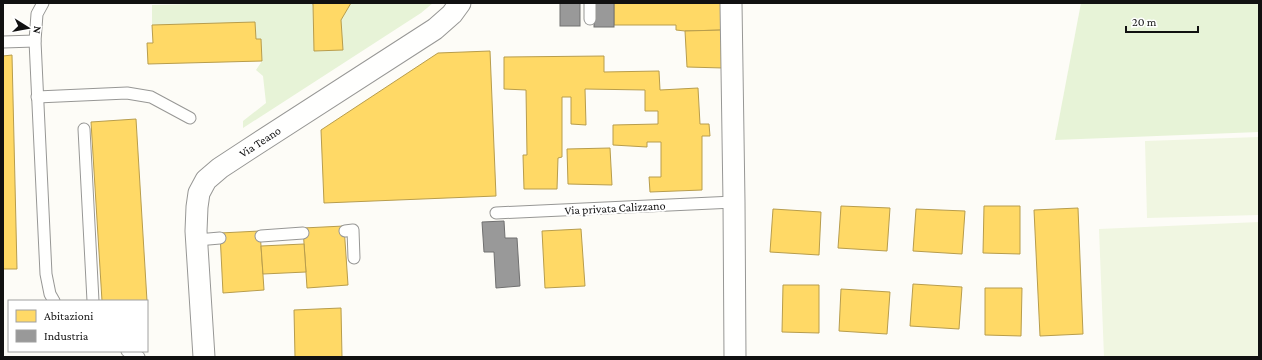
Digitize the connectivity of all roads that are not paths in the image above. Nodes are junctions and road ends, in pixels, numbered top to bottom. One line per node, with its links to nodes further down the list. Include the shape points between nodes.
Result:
1 (43, 3): 6 (lane, via 37,14)
2 (460, 3): 17 (street, Via Teano, via 435,29 220,168 206,180 199,193)
3 (590, 3): 5 (lane)
4 (730, 3): 11 (street)
5 (590, 19)
6 (35, 41): 7 (lane); 8 (lane)
7 (3, 42)
8 (37, 97): 9 (lane, via 139,94 151,97); 19 (lane, via 46,274)
9 (190, 118)
10 (84, 128): 20 (lane)
11 (734, 202): 12 (lane, Via privata Calizzano); 24 (street)
12 (496, 213)
13 (345, 231): 18 (lane, via 353,230)
14 (303, 233): 15 (lane)
15 (261, 236)
16 (220, 238): 17 (lane)
17 (197, 240): 23 (street, Via Teano)
18 (354, 258)
19 (53, 300)
20 (93, 300)
21 (129, 352): 22 (lane)
22 (139, 357)
23 (204, 357)
24 (736, 357)

